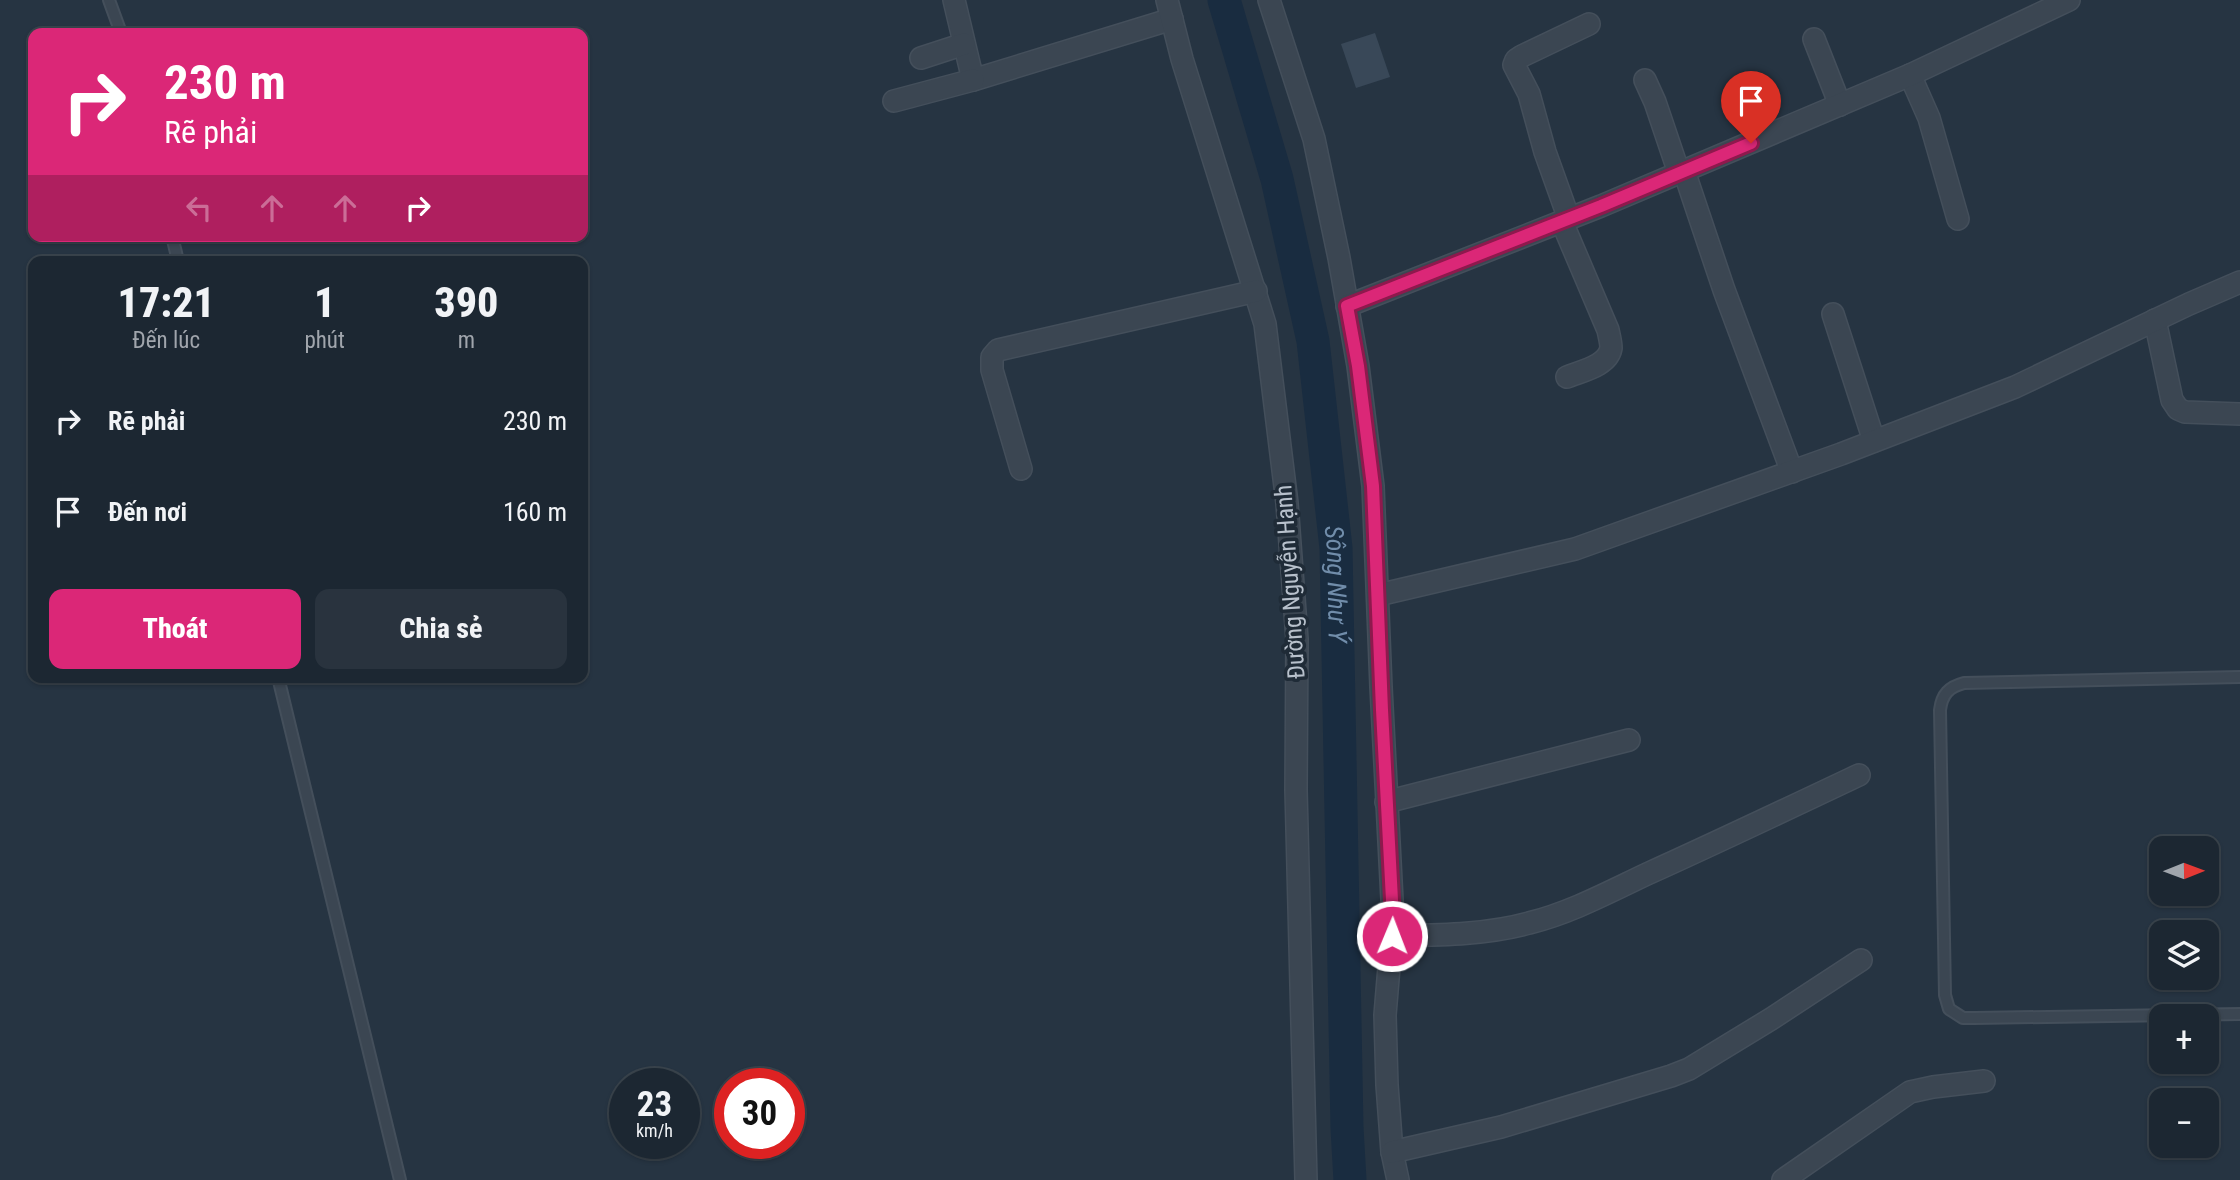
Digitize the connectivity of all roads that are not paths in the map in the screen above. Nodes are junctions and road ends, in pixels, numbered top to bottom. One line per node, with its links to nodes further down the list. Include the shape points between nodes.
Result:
1 (110, 0): 7 (lane)
2 (954, 0): 9 (street)
3 (1269, 0): 21 (street, via 1314,139)
4 (2069, 0): 11 (street)
5 (1169, 10): 12 (street); 20 (street, Đường Nguyễn Hạnh)
6 (1589, 24): 18 (street, via 1522,56 1514,65 1529,94)
7 (119, 28)
8 (1815, 39): 15 (street)
9 (964, 44): 10 (street); 12 (street)
10 (921, 58)
11 (1910, 75): 15 (street); 17 (street)
12 (973, 80): 14 (street)
13 (1645, 80): 16 (street)
14 (894, 102)
15 (1840, 105): 16 (street)
16 (1681, 172): 18 (street); 28 (street)
17 (1958, 219)
18 (1565, 220): 21 (street); 24 (street, via 1611,347 1600,363)
19 (2240, 282): 23 (street)
20 (1256, 291): 27 (street, via 998,350 992,357 992,370); 41 (street, Đường Nguyễn Hạnh, via 1265,324 1287,503 1297,639)
21 (1347, 306): 29 (street, via 1373,486)
22 (1833, 314): 26 (street)
23 (2155, 320): 25 (street, via 2172,401 2178,409); 26 (street, via 2015,387)
24 (1567, 376)
25 (2240, 414)
26 (1874, 441): 28 (street)
27 (1021, 469)
28 (1792, 472): 29 (street, via 1575,549)
29 (1378, 595): 34 (street)
30 (2240, 677): 37 (lane, via 1964,683 1946,691 1940,710 1945,995 1949,1009 1963,1018)
31 (279, 683): 40 (lane)
32 (1629, 740): 34 (street)
33 (1859, 775): 35 (street, via 1555,915 1503,929)
34 (1386, 802): 35 (street)
35 (1392, 936): 39 (street, via 1385,1016)
36 (1861, 960): 39 (street, via 1689,1069 1501,1127)
37 (2240, 1014)
38 (1984, 1081): 43 (street, via 1910,1092)
39 (1392, 1152): 42 (street)
40 (400, 1180)
41 (1306, 1180)
42 (1398, 1180)
43 (1783, 1180)

